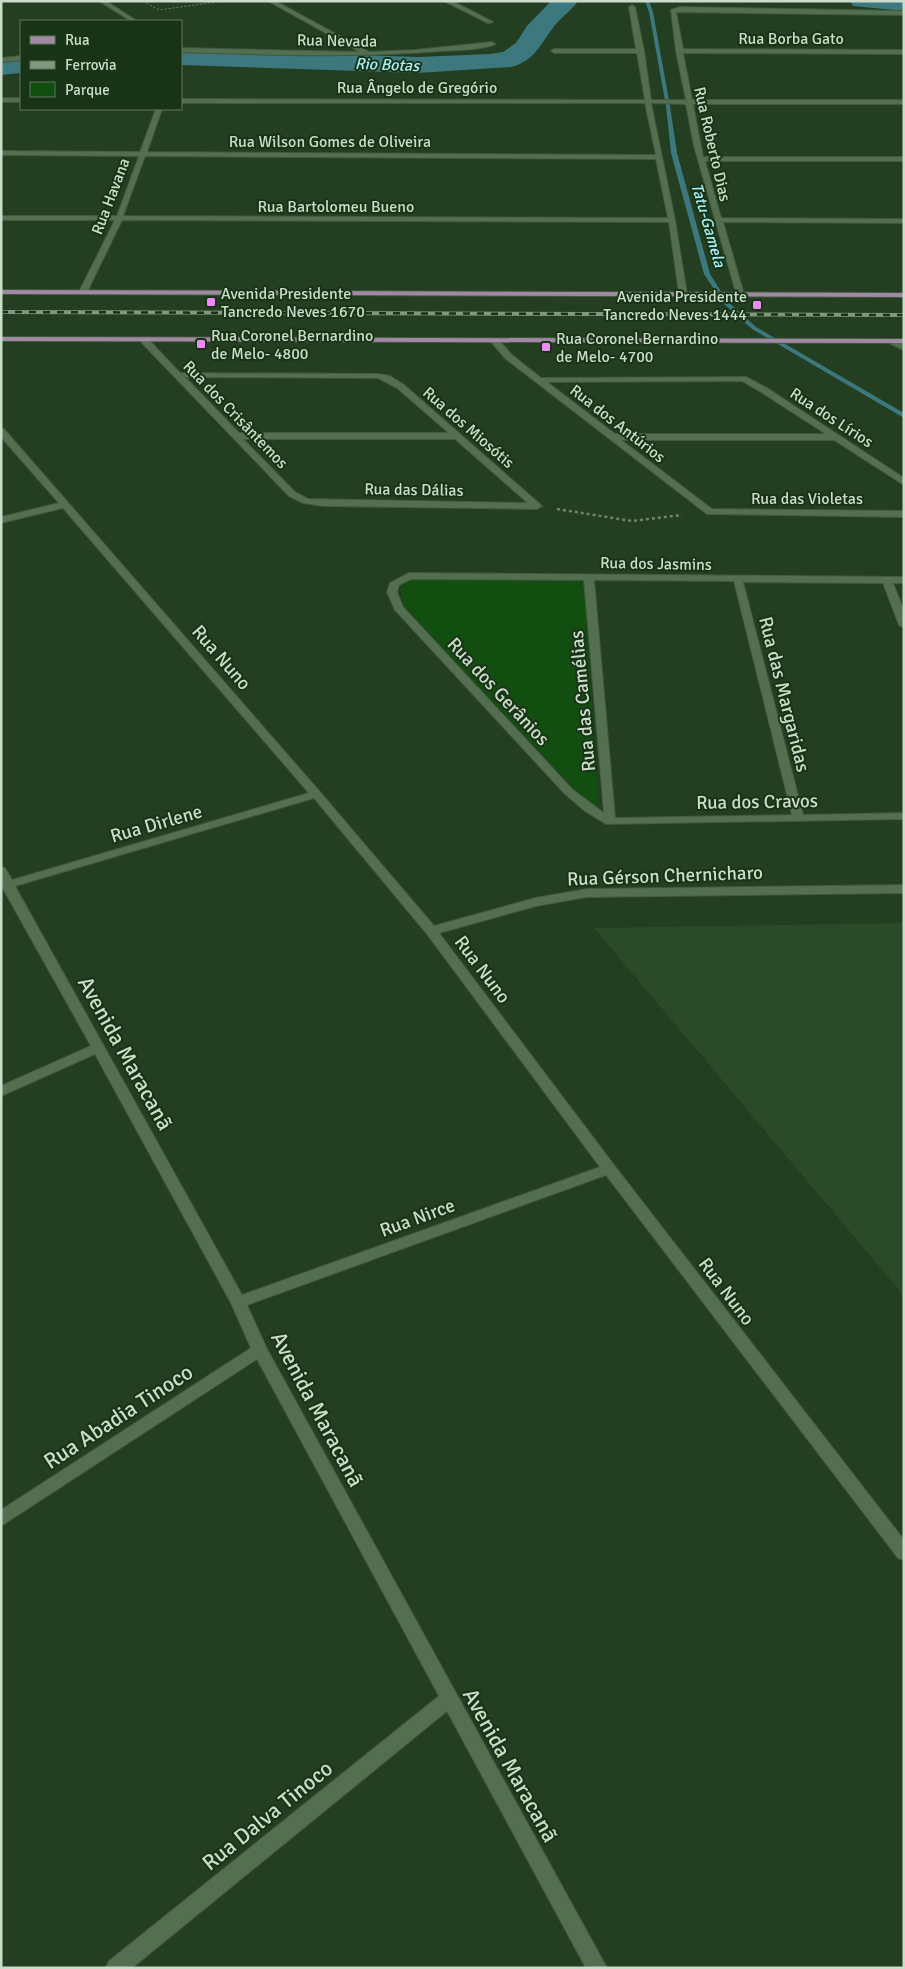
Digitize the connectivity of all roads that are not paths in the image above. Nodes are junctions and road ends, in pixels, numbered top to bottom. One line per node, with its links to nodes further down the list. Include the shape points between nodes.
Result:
1 (102, 1): 6 (street)
2 (271, 1): 15 (street)
3 (447, 1): 7 (street)
4 (632, 7): 11 (street)
5 (904, 13): 12 (street, Rua Roberto Dias, via 685,8 673,11)
6 (132, 20)
7 (490, 22)
8 (492, 44): 15 (street, Rua Nevada)
9 (182, 50): 15 (street, Rua Nevada)
10 (554, 51): 11 (street)
11 (641, 51): 21 (street)
12 (679, 51): 13 (street, Rua Borba Gato); 22 (street, Rua Roberto Dias)
13 (904, 52)
14 (8, 53): 16 (street)
15 (369, 55)
16 (18, 58): 17 (street)
17 (1, 60)
18 (1, 100): 19 (street)
19 (20, 100)
20 (182, 100): 21 (street, Rua Ângelo de Gregório)
21 (650, 102): 22 (street, Rua Ângelo de Gregório); 27 (street)
22 (685, 102): 23 (street); 29 (street, Rua Roberto Dias)
23 (904, 102)
24 (159, 110): 26 (street, Rua Havana)
25 (1, 153): 26 (street, Rua Wilson Gomes de Oliveira)
26 (141, 154): 27 (street, Rua Wilson Gomes de Oliveira); 31 (street, Rua Havana)
27 (658, 157): 32 (street)
28 (904, 158): 29 (street)
29 (701, 159): 33 (street, Rua Roberto Dias)
30 (1, 218): 31 (street, Rua Bartolomeu Bueno)
31 (119, 219): 32 (street, Rua Bartolomeu Bueno); 36 (street, Rua Havana)
32 (672, 220): 37 (street)
33 (718, 220): 34 (street); 38 (street, Rua Roberto Dias)
34 (904, 221)
35 (1, 292): 36 (main road)
36 (83, 292): 37 (main road)
37 (686, 294): 38 (main road)
38 (740, 294): 39 (main road)
39 (904, 295)
40 (1, 339): 41 (main road)
41 (144, 340): 44 (main road); 46 (street, Rua dos Crisântemos)
42 (892, 340): 43 (main road); 44 (main road); 45 (street)
43 (904, 340)
44 (495, 341): 47 (street, Rua dos Antúrios, via 509,357)
45 (904, 348)
46 (178, 375): 49 (street, Rua dos Crisântemos); 50 (street, Rua dos Miosótis, via 378,376 400,386)
47 (539, 380): 51 (street, Rua dos Lírios, via 743,379); 52 (street, Rua dos Antúrios)
48 (1, 431): 55 (street, Rua Nuno)
49 (236, 436): 50 (street); 54 (street, Rua dos Crisântemos)
50 (456, 436): 56 (street, Rua dos Miosótis)
51 (836, 437): 52 (street); 53 (street, Rua dos Lírios)
52 (610, 438): 57 (street, Rua dos Antúrios)
53 (904, 482)
54 (292, 494): 56 (street, Rua das Dálias, via 306,501 323,503)
55 (64, 505): 59 (street); 66 (street, Rua Nuno)
56 (537, 506)
57 (710, 512): 58 (street, Rua das Violetas)
58 (904, 514)
59 (1, 520)
60 (409, 576): 61 (street, Rua dos Jasmins); 69 (street, Rua dos Gerânios, via 395,583 392,592 398,608 569,792)
61 (589, 577): 62 (street, Rua dos Jasmins); 69 (street, Rua das Camélias)
62 (738, 579): 63 (street, Rua dos Jasmins); 68 (street, Rua das Margaridas)
63 (887, 580): 64 (street, Rua dos Jasmins); 65 (street)
64 (904, 580)
65 (904, 625)
66 (316, 794): 70 (street, Rua Dirlene); 72 (street, Rua Nuno)
67 (904, 816): 68 (street, Rua dos Cravos)
68 (798, 818): 69 (street, Rua dos Cravos)
69 (610, 822)
70 (4, 878): 73 (street, Avenida Maracanã)
71 (904, 889): 72 (street, Rua Gérson Chernicharo, via 587,894 535,902)
72 (431, 931): 75 (street, Rua Nuno)
73 (97, 1048): 74 (street); 76 (street, Avenida Maracanã)
74 (1, 1090)
75 (609, 1169): 76 (street, Rua Nirce); 79 (street, Rua Nuno)
76 (238, 1302): 77 (street, Avenida Maracanã)
77 (260, 1350): 78 (street, Rua Abadia Tinoco); 80 (street, Avenida Maracanã)
78 (1, 1519)
79 (904, 1553)
80 (448, 1699): 81 (street, Rua Dalva Tinoco); 82 (street, Avenida Maracanã)
81 (116, 1968)
82 (597, 1968)

